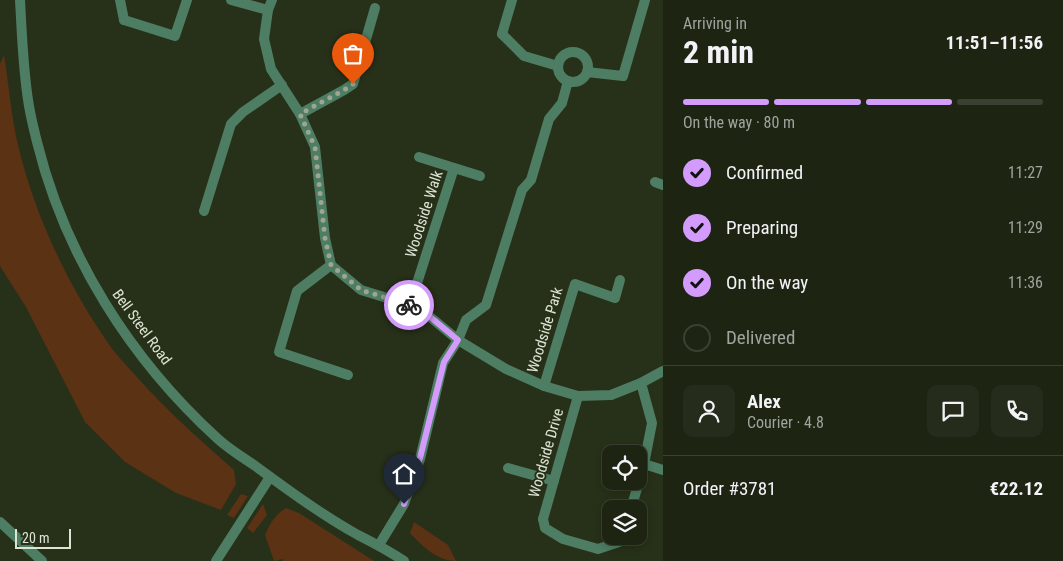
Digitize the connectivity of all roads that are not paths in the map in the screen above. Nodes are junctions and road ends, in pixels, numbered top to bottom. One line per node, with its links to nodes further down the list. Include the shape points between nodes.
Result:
1 (20, 0): 31 (street, Bell Steel Road, via 29,107 44,171 80,258 113,317 139,354 219,440)
2 (120, 0): 3 (street, via 124,20 176,36)
3 (187, 0)
4 (231, 0): 7 (street)
5 (512, 0): 9 (street, via 502,34 524,56)
6 (645, 0): 10 (street, via 622,76)
7 (270, 5): 12 (street, via 264,39 271,69)
8 (375, 8): 13 (street, via 353,84)
9 (558, 66): 10 (street, via 565,54 576,52 584,57); 11 (street, via 560,75)
10 (588, 72): 11 (street, via 577,81)
11 (568, 81): 21 (street, via 562,103 549,118 531,180 522,190 486,305 466,320)
12 (282, 85): 13 (street); 17 (street, via 231,124)
13 (300, 114): 18 (street, via 315,147)
14 (419, 157): 15 (street, Woodside Walk)
15 (454, 168): 16 (street); 20 (street, Woodside Walk)
16 (480, 176)
17 (204, 211)
18 (331, 265): 20 (street, via 361,290); 23 (street, via 297,291 278,352)
19 (620, 280): 25 (street, Woodside Park, via 615,298 575,284)
20 (410, 305): 21 (street)
21 (458, 340): 25 (street, via 506,369); 34 (street, via 444,362 420,458 404,504)
22 (663, 371): 24 (street)
23 (348, 375)
24 (641, 383): 26 (street, via 611,395); 27 (street, via 652,423)
25 (544, 386): 26 (street)
26 (578, 396): 32 (street, Woodside Drive)
27 (647, 449)
28 (647, 465): 30 (street)
29 (508, 468): 32 (street)
30 (663, 470)
31 (270, 477): 34 (street, Bell Steel Road); 37 (street)
32 (554, 481): 35 (street, Woodside Drive, via 543,519 545,528 563,539 598,549)
33 (0, 522): 36 (street)
34 (379, 545): 38 (street, Bell Steel Road)
35 (611, 545)
36 (42, 561)
37 (216, 561)
38 (404, 561)

